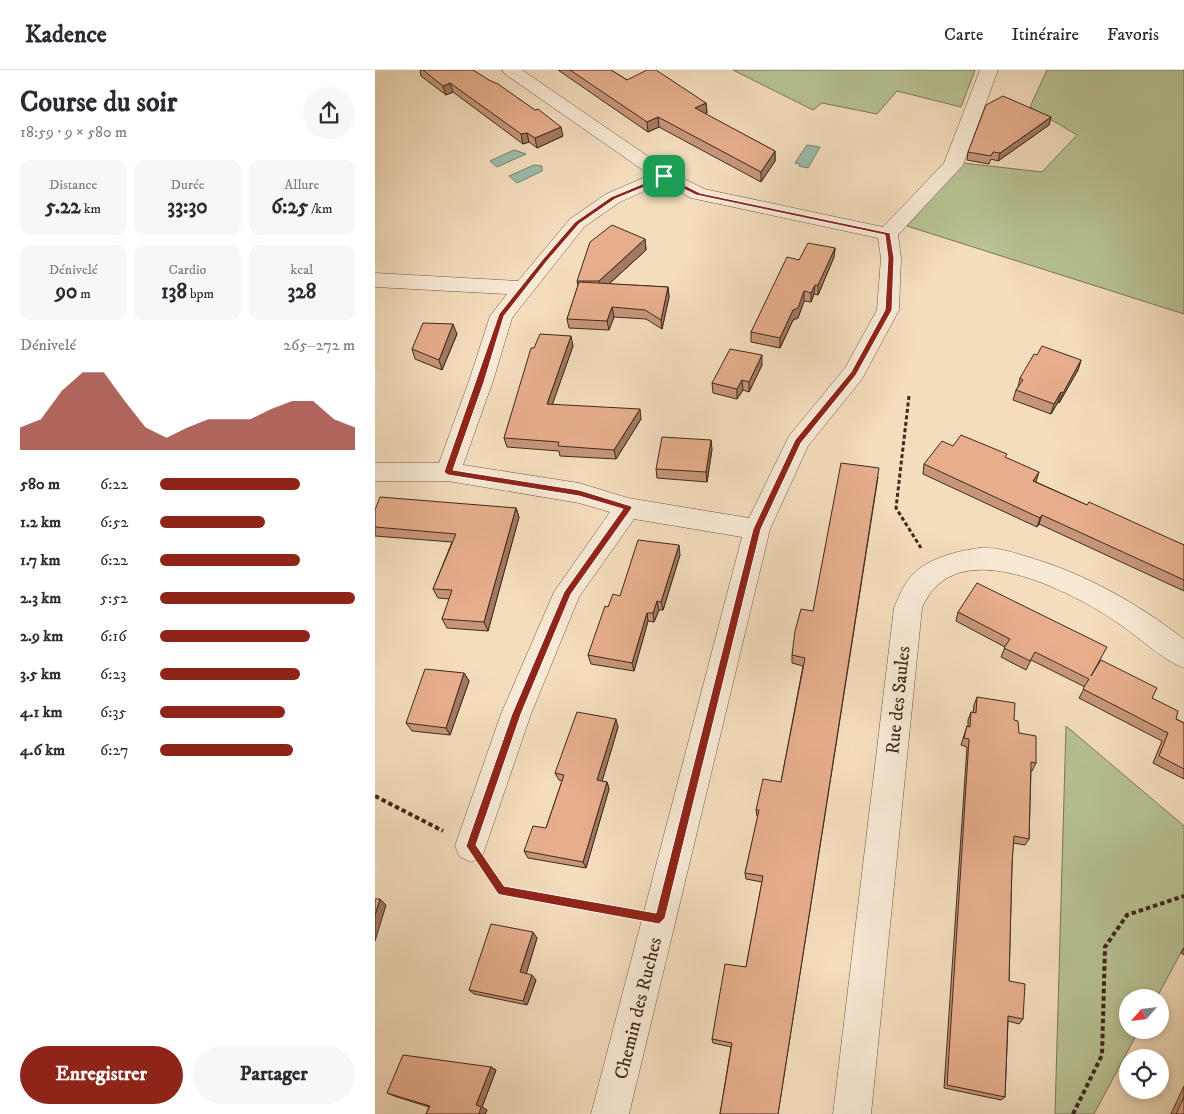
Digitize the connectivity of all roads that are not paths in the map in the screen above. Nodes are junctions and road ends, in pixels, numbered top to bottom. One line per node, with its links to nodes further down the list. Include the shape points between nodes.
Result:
1 (511, 70): 3 (street)
2 (989, 70): 4 (street, via 953,165)
3 (664, 176): 4 (street, via 698,194); 6 (street, via 613,198 577,223)
4 (888, 234): 10 (street, Chemin des Ruches, via 891,258 888,310 854,373 798,442)
5 (375, 280): 6 (street)
6 (523, 288): 8 (street, via 501,316)
7 (375, 472): 8 (street)
8 (448, 472): 9 (street, via 579,493)
9 (628, 508): 10 (street); 12 (street, via 568,592 517,714)
10 (757, 529): 13 (street, Chemin des Ruches)
11 (1184, 656): 14 (street, Rue des Saules, via 1102,598 1037,570 991,558 960,561 936,572 919,586 908,608)
12 (471, 846)
13 (610, 1114)
14 (853, 1114)

